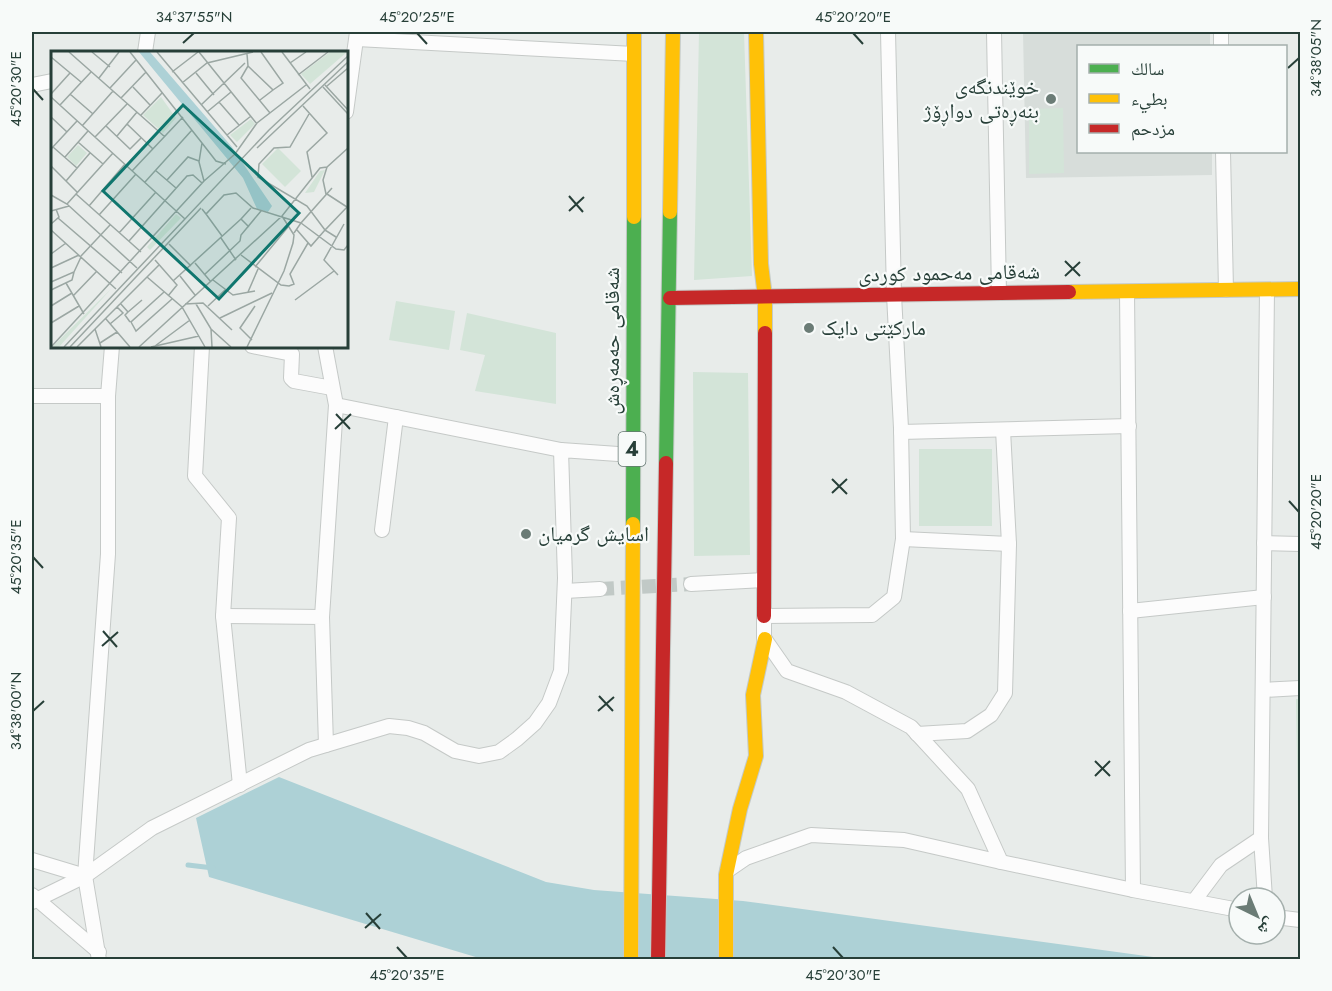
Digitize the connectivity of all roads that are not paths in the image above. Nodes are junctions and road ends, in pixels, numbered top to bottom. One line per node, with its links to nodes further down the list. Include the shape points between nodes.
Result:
1 (148, 32): 8 (street)
2 (634, 32): 9 (main road, شەقامی حەمەڕەش / 4)
3 (673, 32): 21 (main road, شەقامی حەمەڕەش / 4)
4 (756, 32): 20 (main road)
5 (888, 32): 19 (street)
6 (993, 32): 18 (street)
7 (357, 35): 9 (street); 10 (street)
8 (145, 51)
9 (634, 54): 36 (main road, شەقامی حەمەڕەش / 4)
10 (349, 80)
11 (51, 81): 12 (street)
12 (32, 85)
13 (1223, 153): 15 (street)
14 (1300, 289): 16 (main road, شەقامی مەحمود کوردی)
15 (1226, 290): 16 (main road, شەقامی مەحمود کوردی); 17 (main road, شەقامی مەحمود کوردی)
16 (1268, 290): 39 (street)
17 (1127, 292): 18 (main road, شەقامی مەحمود کوردی); 32 (street)
18 (999, 294): 19 (main road, شەقامی مەحمود کوردی)
19 (894, 295): 20 (main road, شەقامی مەحمود کوردی); 34 (street)
20 (765, 297): 21 (main road, شەقامی مەحمود کوردی); 42 (main road)
21 (670, 298): 52 (main road, شەقامی حەمەڕەش / 4)
22 (112, 348): 29 (street)
23 (202, 348): 48 (street, via 195,476 229,518)
24 (273, 348): 26 (street)
25 (325, 348): 27 (street)
26 (294, 350): 27 (street, via 291,378)
27 (332, 388): 30 (street)
28 (32, 396): 29 (street)
29 (108, 396): 62 (street, via 108,554)
30 (336, 405): 31 (street); 50 (street)
31 (396, 417): 35 (street); 37 (street)
32 (1129, 426): 33 (street); 47 (street)
33 (1003, 430): 34 (street); 41 (street)
34 (901, 432): 38 (street)
35 (561, 450): 36 (street); 45 (street)
36 (632, 455): 52 (main road, شەقامی حەمەڕەش / 4)
37 (382, 530)
38 (903, 539): 41 (street); 49 (street, via 894,597 872,615)
39 (1264, 543): 40 (street); 46 (street)
40 (1300, 543)
41 (1009, 544): 55 (street, via 1005,693 991,716 967,731)
42 (764, 580): 43 (street); 49 (main road)
43 (691, 584)
44 (600, 589): 45 (street)
45 (565, 591): 56 (street, via 561,670 549,703 535,723 499,752 479,756 455,751 424,734 389,726)
46 (1264, 597): 47 (street); 54 (street)
47 (1130, 610): 64 (street)
48 (223, 616): 50 (street); 57 (street)
49 (764, 616): 51 (street)
50 (322, 617): 56 (street)
51 (765, 639): 55 (street, via 787,671 846,692); 61 (main road, via 753,695 756,756)
52 (648, 685): 69 (main road, شەقامی حەمەڕەش / 4, via 633,867); 70 (main road, شەقامی حەمەڕەش / 4, via 660,867)
53 (1300, 688): 54 (street)
54 (1263, 690): 58 (street)
55 (917, 734): 60 (street, via 968,789)
56 (326, 745): 57 (street)
57 (240, 785): 62 (street, via 152,828)
58 (1261, 838): 63 (street); 66 (street, via 1221,865)
59 (32, 860): 62 (street)
60 (1001, 862): 61 (street, via 904,840 810,835 746,858); 64 (street)
61 (727, 871): 71 (main road)
62 (85, 876): 65 (street); 68 (street)
63 (1264, 886)
64 (1133, 890): 66 (street)
65 (33, 899): 68 (street)
66 (1194, 901): 67 (street)
67 (1227, 908)
68 (99, 956)
69 (631, 960)
70 (658, 960)
71 (726, 960)

